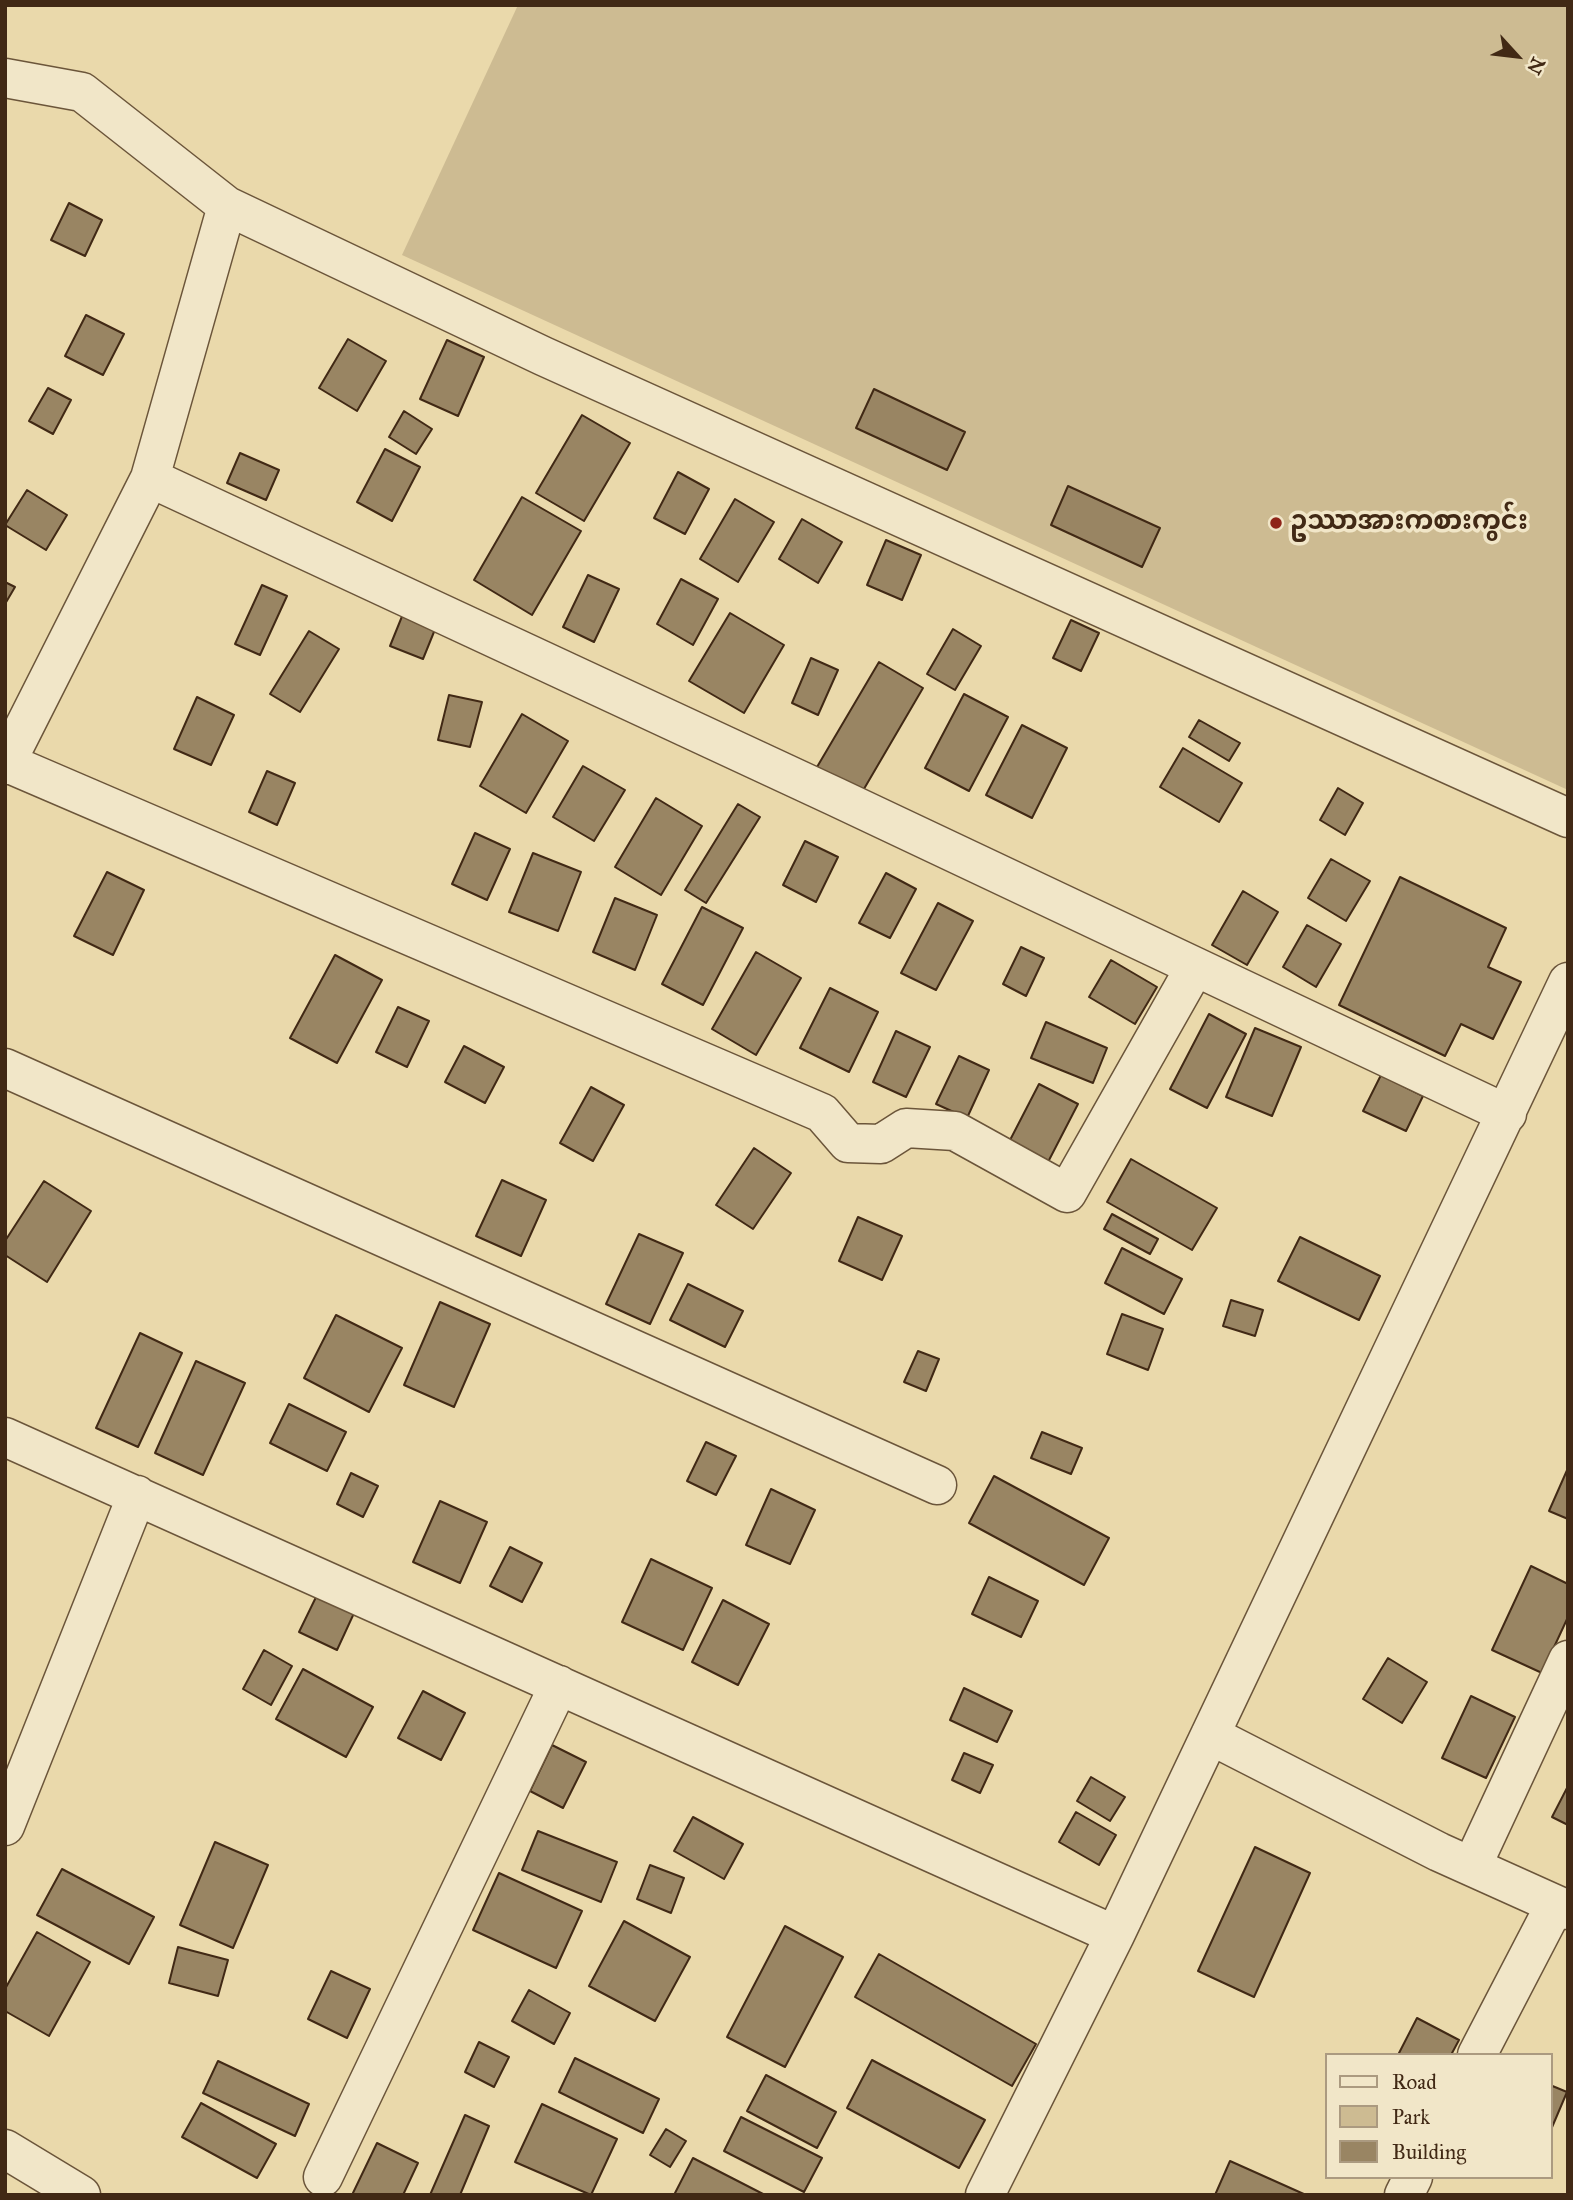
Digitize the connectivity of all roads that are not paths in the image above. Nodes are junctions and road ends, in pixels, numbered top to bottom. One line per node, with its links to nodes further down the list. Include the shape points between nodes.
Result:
1 (5, 78): 2 (street, via 82,92)
2 (227, 206): 3 (street); 5 (street, via 555,362)
3 (150, 478): 4 (street); 6 (street)
4 (6, 763): 6 (street, via 822,1113 848,1143 881,1144 906,1128 955,1131 1067,1193)
5 (1568, 818)
6 (1195, 967): 9 (street)
7 (1563, 1005): 9 (street)
8 (5, 1068): 11 (street)
9 (1507, 1114): 15 (street)
10 (5, 1437): 12 (street)
11 (937, 1485)
12 (137, 1495): 14 (street); 16 (street)
13 (1568, 1660): 17 (street)
14 (559, 1685): 19 (street); 22 (street)
15 (1210, 1735): 17 (street); 19 (street)
16 (5, 1826)
17 (1472, 1866): 18 (street)
18 (1562, 1907): 20 (street)
19 (1115, 1935): 25 (street)
20 (1478, 2053)
21 (5, 2149): 24 (street)
22 (323, 2177)
23 (1412, 2179): 26 (street)
24 (81, 2195)
25 (985, 2195)
26 (1404, 2195)

